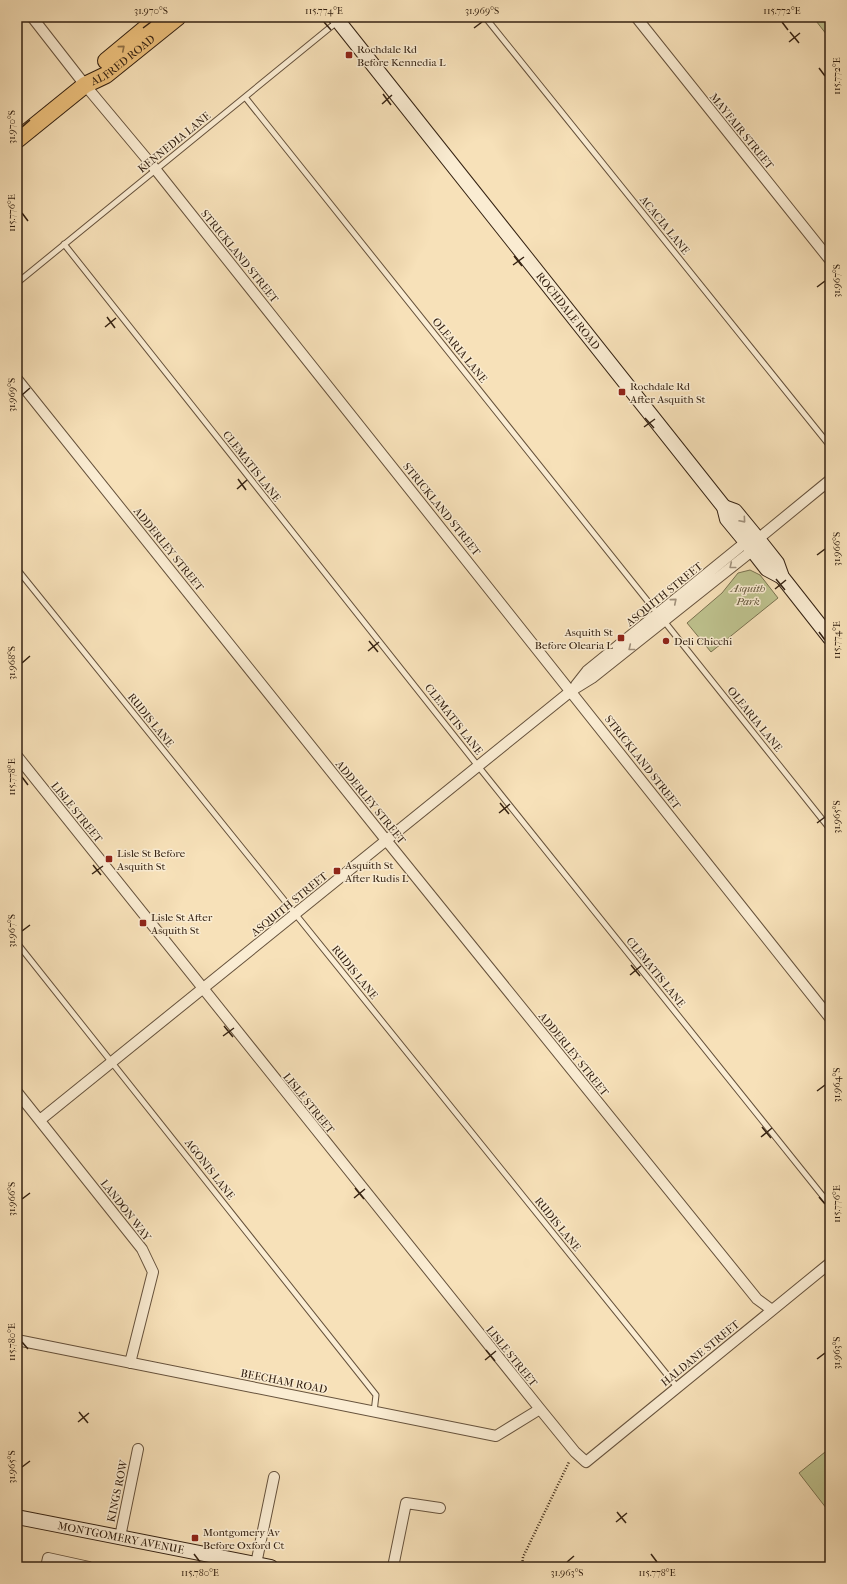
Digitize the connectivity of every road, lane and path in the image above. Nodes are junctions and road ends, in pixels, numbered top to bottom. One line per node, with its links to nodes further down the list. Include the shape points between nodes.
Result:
1 (32, 17): 7 (street, STRICKLAND STREET)
2 (159, 17): 7 (main road, ALFRED ROAD, one-way to 2, via 100,66)
3 (178, 17): 7 (main road, ALFRED ROAD, via 106,75)
4 (485, 17): 15 (lane, ACACIA LANE)
5 (636, 17): 12 (street, MAYFAIR STREET)
6 (337, 18): 8 (lane, KENNEDIA LANE); 17 (main road, ROCHDALE ROAD, via 724,507 727,519)
7 (85, 85): 9 (main road, ALFRED ROAD); 10 (street, STRICKLAND STREET)
8 (246, 97): 10 (lane, KENNEDIA LANE); 19 (lane, OLEARIA LANE)
9 (17, 140)
10 (156, 170): 11 (lane, KENNEDIA LANE); 21 (street, STRICKLAND STREET)
11 (64, 244): 13 (lane, KENNEDIA LANE); 23 (lane, CLEMATIS LANE)
12 (830, 260)
13 (17, 283)
14 (17, 379): 25 (street, ADDERLEY STREET)
15 (830, 446)
16 (830, 480): 17 (street, ASQUITH STREET)
17 (752, 544): 19 (street, ASQUITH STREET); 20 (main road, ROCHDALE ROAD, via 767,569 782,577)
18 (17, 569): 26 (lane, RUDIS LANE)
19 (661, 618): 21 (street, ASQUITH STREET, via 588,671); 24 (lane, OLEARIA LANE)
20 (830, 638)
21 (571, 691): 23 (street, ASQUITH STREET); 29 (street, STRICKLAND STREET)
22 (17, 756): 28 (street, LISLE STREET)
23 (478, 766): 25 (street, ASQUITH STREET); 33 (lane, CLEMATIS LANE)
24 (830, 829)
25 (386, 840): 26 (street, ASQUITH STREET); 35 (street, ADDERLEY STREET, via 757,1299)
26 (295, 914): 28 (street, ASQUITH STREET); 38 (lane, RUDIS LANE)
27 (17, 943): 30 (lane, AGONIS LANE)
28 (203, 990): 30 (street, ASQUITH STREET); 39 (street, LISLE STREET)
29 (830, 1018)
30 (112, 1062): 32 (street, ASQUITH STREET); 40 (lane, AGONIS LANE, via 376,1395)
31 (17, 1092): 32 (street, LANDON WAY)
32 (40, 1120): 37 (street, LANDON WAY, via 142,1249 153,1272)
33 (830, 1205)
34 (830, 1263): 35 (street, HALDANE STREET)
35 (772, 1310): 38 (street, HALDANE STREET)
36 (17, 1340): 37 (street, BEECHAM ROAD)
37 (130, 1363): 40 (street, BEECHAM ROAD)
38 (677, 1387): 42 (street, HALDANE STREET)
39 (540, 1410): 40 (street, BEECHAM ROAD, via 496,1436); 42 (street, LISLE STREET)
40 (374, 1412)
41 (138, 1449): 46 (street, KINGS ROW)
42 (586, 1462): 52 (path, via 569,1462 523,1556)
43 (274, 1477): 47 (street)
44 (440, 1508): 51 (street, via 406,1503)
45 (17, 1517): 46 (main road, MONTGOMERY AVENUE)
46 (120, 1537): 47 (main road, MONTGOMERY AVENUE)
47 (256, 1564): 50 (main road, MONTGOMERY AVENUE)
48 (46, 1567): 49 (street, via 48,1558)
49 (90, 1567)
50 (271, 1567)
51 (393, 1567)
52 (522, 1567)

